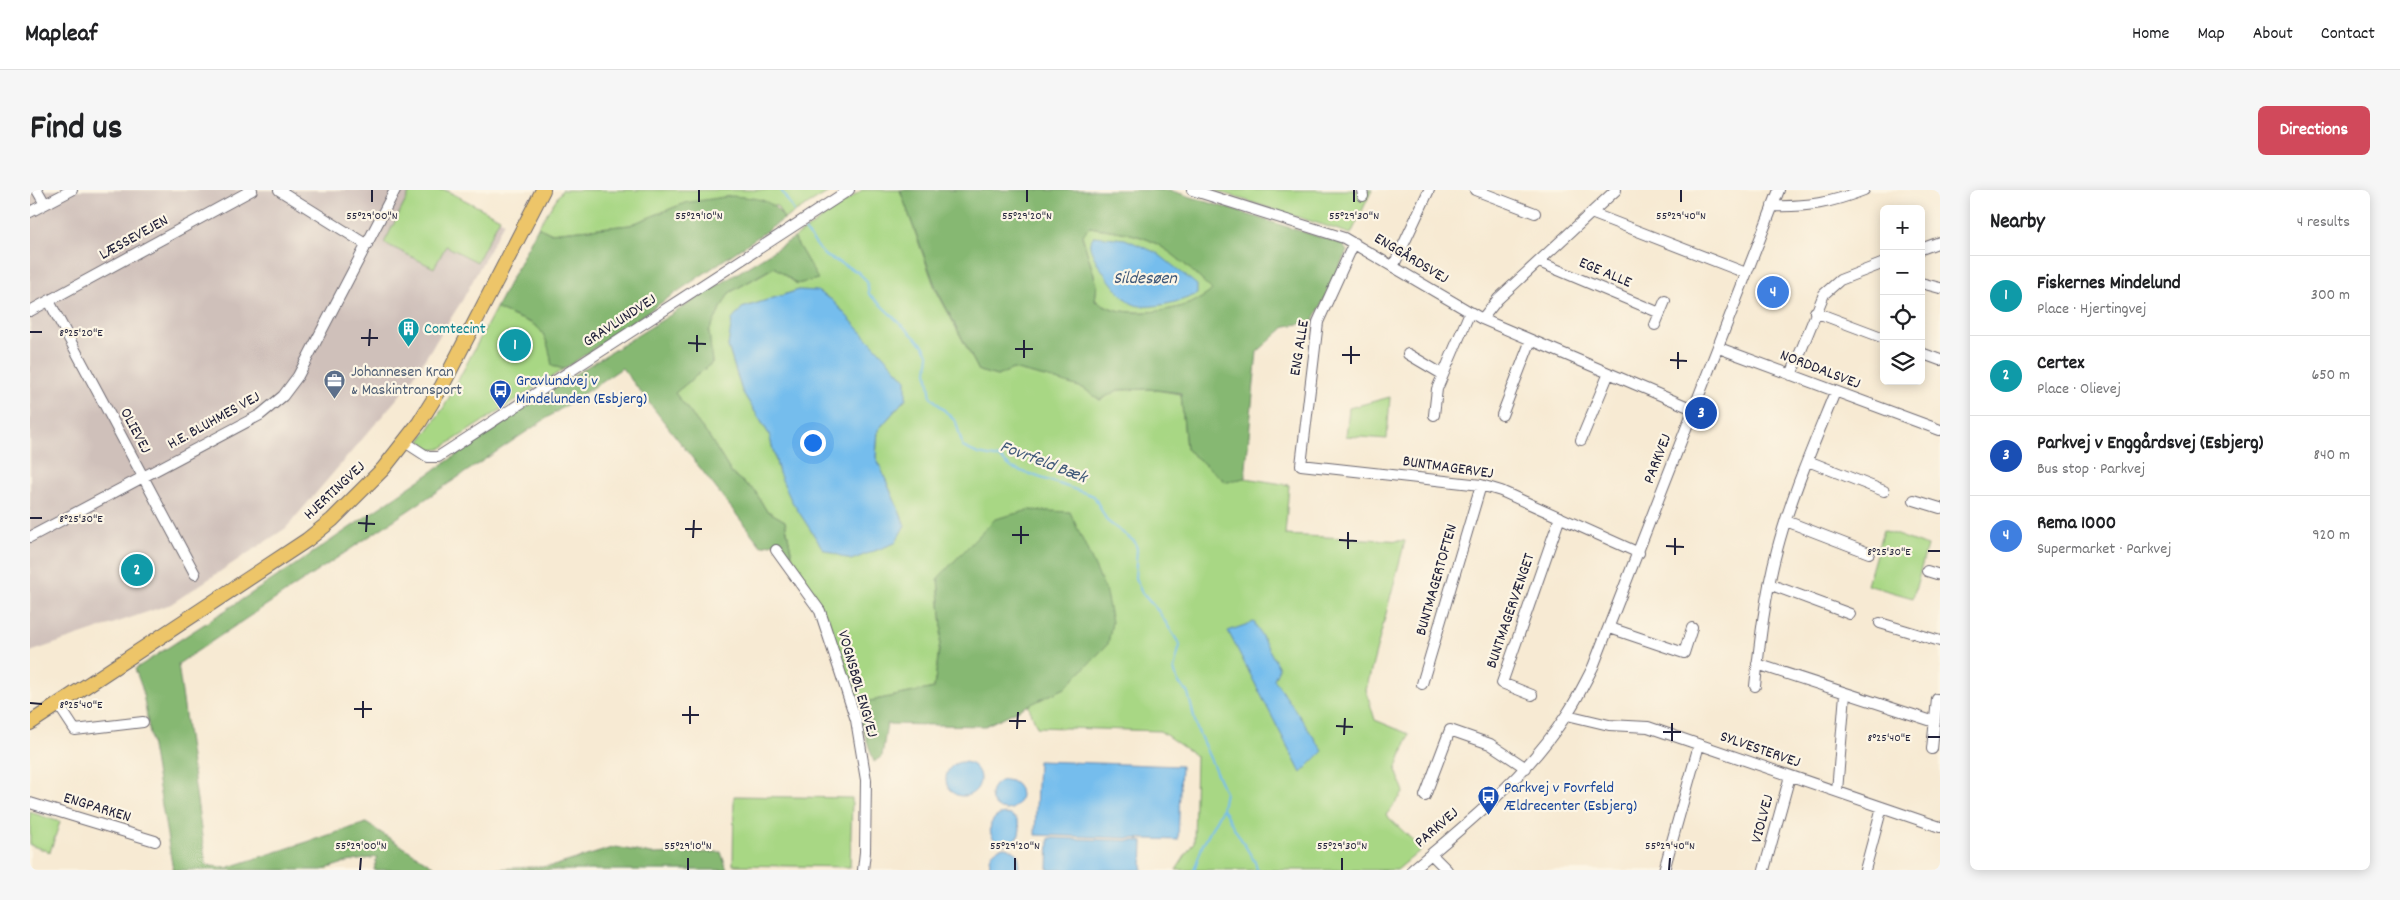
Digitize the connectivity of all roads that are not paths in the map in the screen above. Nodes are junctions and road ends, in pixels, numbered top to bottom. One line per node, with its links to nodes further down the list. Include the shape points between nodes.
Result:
1 (37, 190): 15 (street)
2 (72, 190): 15 (street)
3 (252, 190): 32 (street, LÆSSEVEJEN)
4 (279, 190): 23 (street)
5 (395, 190): 23 (street, H.E. BLUHMES VEJ)
6 (543, 190): 17 (main road, HJERTINGVEJ)
7 (547, 190): 17 (main road, HJERTINGVEJ)
8 (849, 190): 54 (street, GRAVLUNDVEJ, via 438,456 428,457)
9 (1429, 190): 27 (street)
10 (1475, 190): 19 (street)
11 (1616, 190): 20 (street, EGE ALLE)
12 (1779, 190): 16 (street, PARKVEJ)
13 (1864, 190): 16 (street, via 1822,204)
14 (1196, 191): 22 (street, ENGGÅRDSVEJ)
15 (45, 204): 18 (street)
16 (1772, 206): 28 (street, PARKVEJ)
17 (533, 209): 54 (main road, HJERTINGVEJ, via 442,386)
18 (30, 212)
19 (1535, 213)
20 (1591, 213): 25 (street, EGE ALLE); 28 (street)
21 (1940, 242): 24 (street)
22 (1354, 243): 27 (street, ENGGÅRDSVEJ); 56 (street, ENG ALLE, via 1318,322)
23 (367, 245): 57 (street, H.E. BLUHMES VEJ, via 306,362 283,396 260,415)
24 (1925, 247)
25 (1539, 262): 36 (street, EGE ALLE); 37 (street, EGE ALLE, via 1498,299)
26 (1880, 265): 35 (street, via 1840,280 1824,294)
27 (1393, 267): 34 (street, ENGGÅRDSVEJ)
28 (1746, 274): 41 (street, PARKVEJ)
29 (1925, 284): 30 (street)
30 (1940, 288)
31 (1665, 300): 36 (street)
32 (49, 301): 33 (street, LÆSSEVEJEN); 57 (street, OLIEVEJ)
33 (30, 311)
34 (1470, 312): 37 (street, ENGGÅRDSVEJ); 46 (street)
35 (1815, 312): 39 (street); 47 (street)
36 (1660, 313): 38 (street)
37 (1482, 319): 40 (street, ENGGÅRDSVEJ)
38 (1655, 325)
39 (1880, 336)
40 (1531, 340): 45 (street, ENGGÅRDSVEJ); 51 (street)
41 (1719, 348): 47 (street, NORDDALSVEJ); 49 (street, PARKVEJ)
42 (1408, 354): 46 (street)
43 (1925, 354): 44 (street)
44 (1940, 360)
45 (1609, 373): 49 (street, ENGGÅRDSVEJ); 53 (street)
46 (1442, 374): 50 (street)
47 (1791, 375): 48 (street, NORDDALSVEJ)
48 (1835, 392): 52 (street, NORDDALSVEJ); 55 (street)
49 (1693, 409): 66 (street, PARKVEJ)
50 (1434, 415)
51 (1502, 415)
52 (1940, 430)
53 (1581, 440)
54 (405, 442): 83 (main road, HJERTINGVEJ, via 366,487 307,540)
55 (1808, 461): 59 (street); 63 (street)
56 (1301, 465): 58 (street, BUNTMAGERVEJ)
57 (142, 477): 64 (street, H.E. BLUHMES VEJ); 69 (street, OLIEVEJ)
58 (1481, 485): 62 (street, BUNTMAGERVEJ); 78 (street, BUNTMAGERTOFTEN)
59 (1884, 492)
60 (1914, 500): 61 (street)
61 (1940, 508)
62 (1560, 517): 66 (street, BUNTMAGERVEJ); 81 (street, BUNTMAGERVÆNGET, via 1502,683)
63 (1786, 521): 67 (street); 71 (street)
64 (30, 537)
65 (776, 550): 99 (street, VOGNSBØL ENGVEJ, via 820,611 856,720 866,780)
66 (1639, 553): 74 (street, PARKVEJ)
67 (1869, 553)
68 (1927, 571): 70 (street)
69 (195, 574)
70 (1940, 575)
71 (1770, 584): 72 (street); 77 (street)
72 (1850, 614)
73 (1880, 623): 76 (street)
74 (1610, 628): 75 (street, via 1684,653); 84 (street, PARKVEJ)
75 (1692, 628)
76 (1940, 640)
77 (1758, 664): 79 (street); 80 (street)
78 (1422, 684)
79 (1755, 686)
80 (1845, 694): 86 (street); 92 (street)
81 (1532, 695)
82 (1937, 698): 86 (street)
83 (58, 704): 85 (street, via 75,730); 87 (main road, HJERTINGVEJ)
84 (1567, 715): 88 (street, SYLVESTERVEJ, via 1610,725 1648,727); 90 (street, PARKVEJ)
85 (143, 722)
86 (1935, 722): 89 (street)
87 (30, 723)
88 (1699, 745): 91 (street, SYLVESTERVEJ); 102 (street)
89 (1932, 749)
90 (1526, 768): 93 (street, PARKVEJ, via 1490,744 1450,730); 98 (street, PARKVEJ)
91 (1790, 776): 92 (street, SYLVESTERVEJ); 103 (street, VIOLVEJ)
92 (1836, 791): 95 (street, SYLVESTERVEJ)
93 (1425, 796)
94 (30, 803): 97 (street, ENGPARKEN)
95 (1882, 807): 96 (street, SYLVESTERVEJ); 104 (street)
96 (1940, 826)
97 (155, 841)
98 (1431, 854): 100 (street, PARKVEJ); 101 (street)
99 (862, 870)
100 (1412, 870)
101 (1447, 870)
102 (1664, 870)
103 (1764, 870)
104 (1865, 870)

